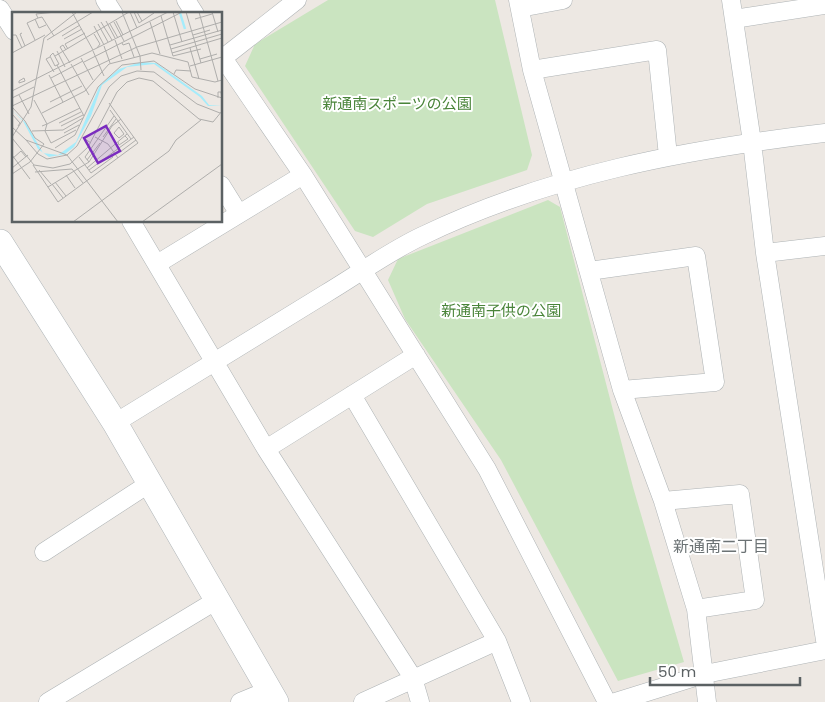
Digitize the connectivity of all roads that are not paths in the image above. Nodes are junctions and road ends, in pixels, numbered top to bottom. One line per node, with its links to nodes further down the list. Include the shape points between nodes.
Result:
1 (105, 0): 9 (street)
2 (186, 0): 10 (street)
3 (563, 0): 6 (street)
4 (731, 0): 11 (street)
5 (287, 3): 13 (street)
6 (519, 4): 14 (street)
7 (825, 5): 11 (street)
8 (0, 9): 12 (street)
9 (113, 12)
10 (194, 12)
11 (734, 19): 16 (street)
12 (12, 28)
13 (222, 56): 18 (street)
14 (532, 70): 17 (street, via 657,50); 19 (street)
15 (825, 133): 16 (street)
16 (752, 142): 17 (street); 25 (street)
17 (668, 156): 19 (street)
18 (303, 175): 21 (street); 28 (street)
19 (565, 182): 27 (street); 28 (street, via 486,208 437,229)
20 (222, 187): 21 (street)
21 (239, 214): 26 (street)
22 (132, 222): 26 (street)
23 (0, 242): 33 (street)
24 (825, 246): 25 (street)
25 (764, 253): 40 (street)
26 (157, 264): 30 (street)
27 (589, 271): 31 (street); 31 (street, via 696,256 715,382)
28 (362, 272): 29 (street); 30 (street)
29 (416, 355): 32 (street); 51 (street, via 488,470)
30 (214, 362): 33 (street); 34 (street)
31 (622, 390): 36 (street)
32 (352, 396): 34 (street); 41 (street)
33 (115, 423): 35 (street)
34 (266, 450): 44 (street)
35 (150, 484): 37 (street); 38 (street)
36 (663, 501): 39 (street); 39 (street, via 740,494 755,600)
37 (44, 552)
38 (217, 600): 45 (street); 46 (street)
39 (696, 609): 43 (street)
40 (825, 640)
41 (497, 641): 44 (street); 50 (street)
42 (825, 650): 43 (street)
43 (705, 674): 52 (street); 53 (street)
44 (413, 678): 48 (street); 49 (street)
45 (272, 696): 47 (street)
46 (48, 702)
47 (240, 702)
48 (363, 702)
49 (420, 702)
50 (520, 702)
51 (607, 702)
52 (615, 702)
53 (707, 702)

